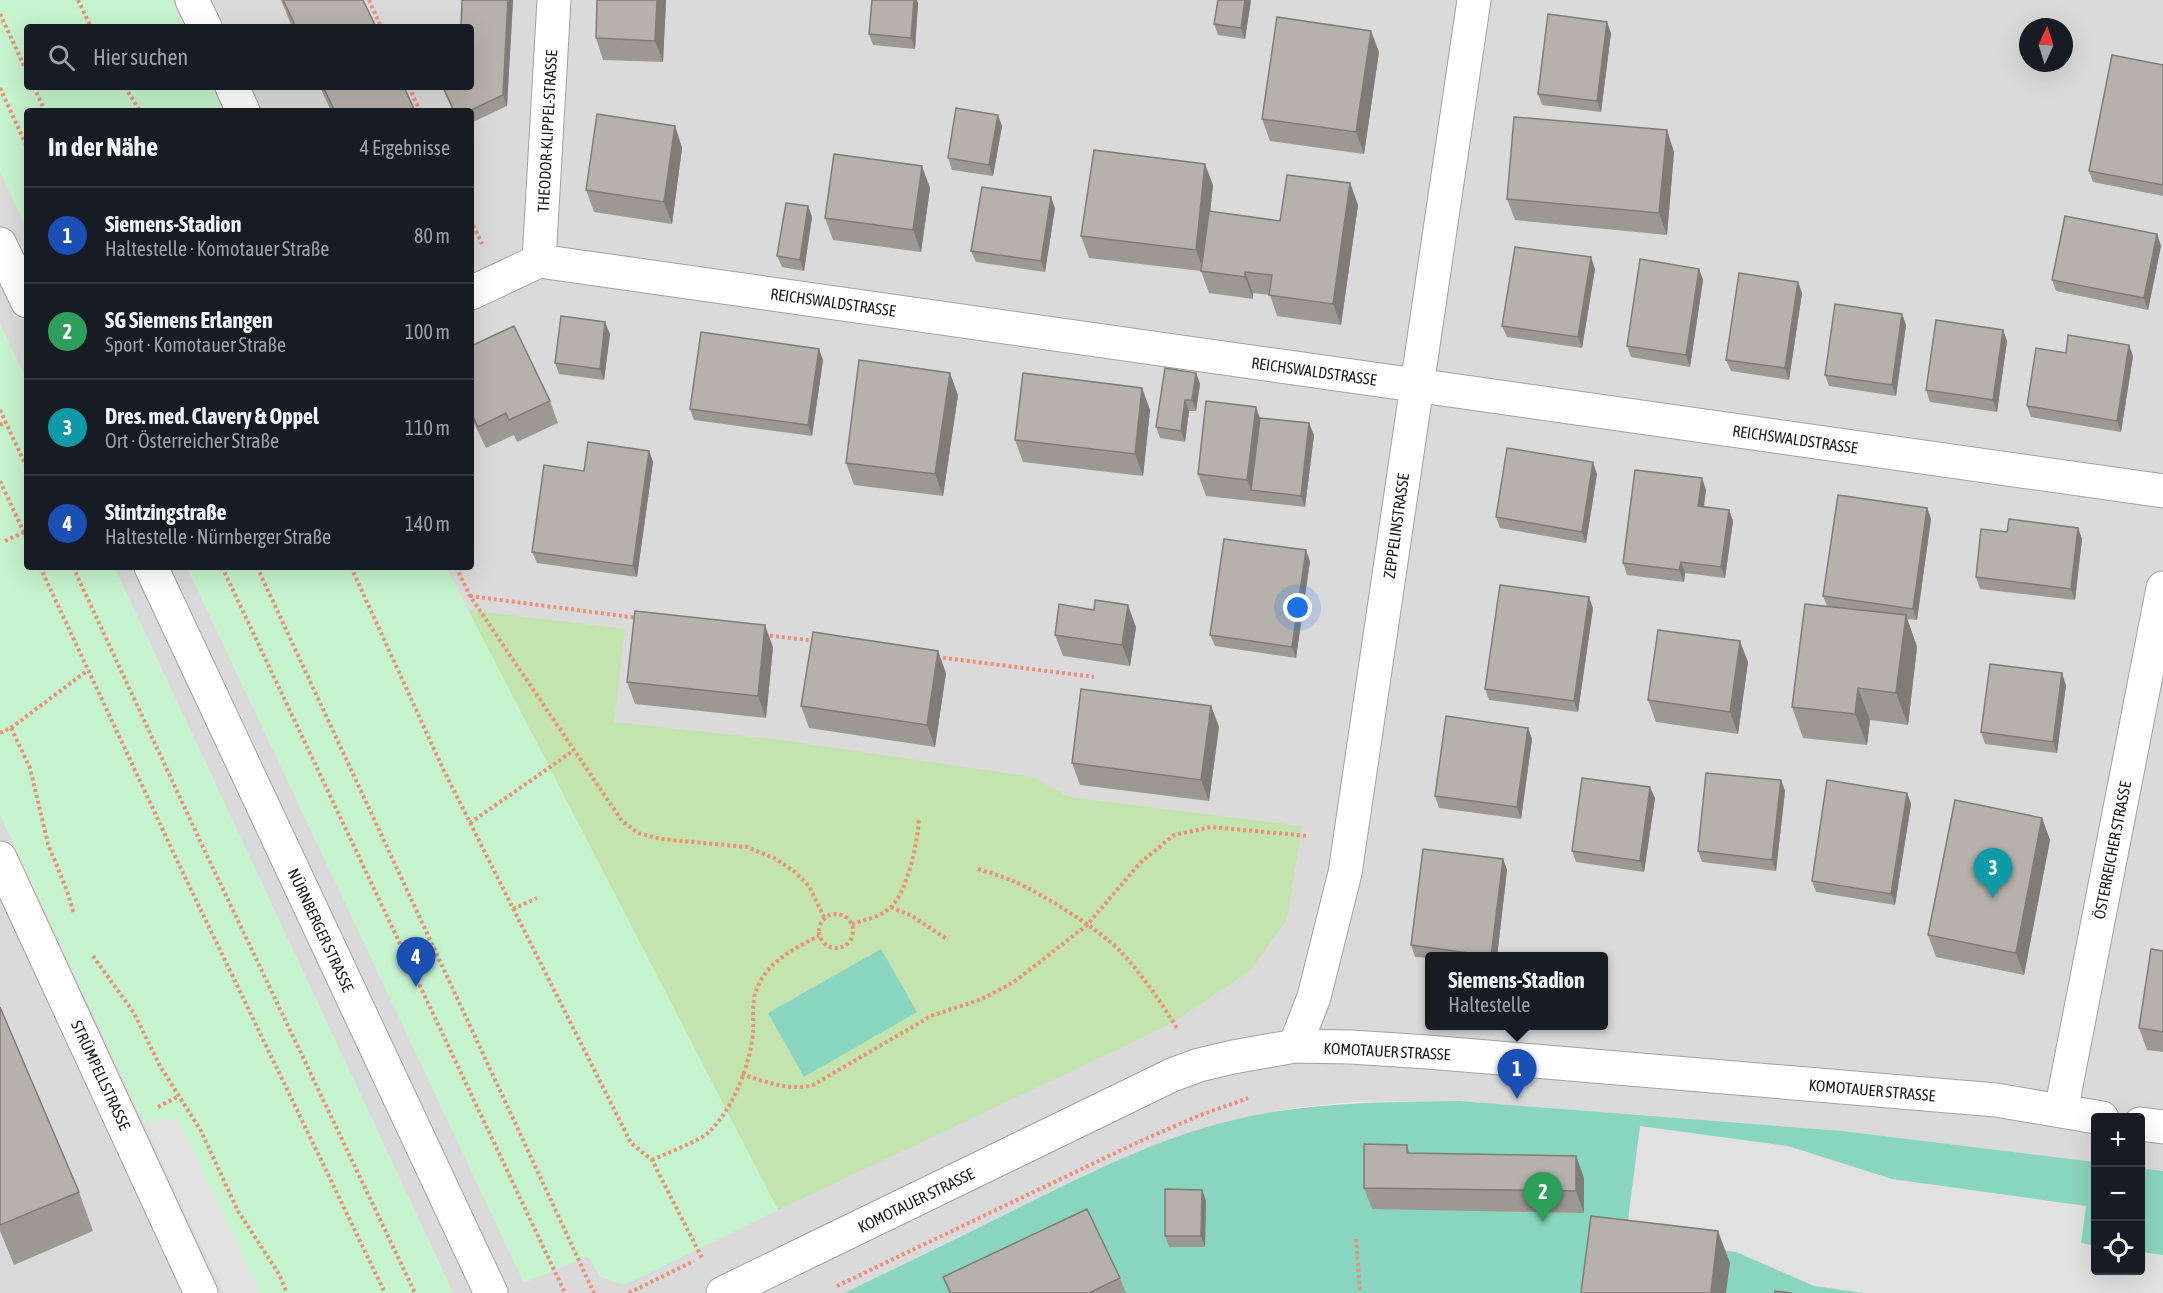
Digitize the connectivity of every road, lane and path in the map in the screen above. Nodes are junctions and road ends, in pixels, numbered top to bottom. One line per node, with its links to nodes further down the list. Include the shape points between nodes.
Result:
1 (78, 0): 7 (path)
2 (192, 0): 8 (street)
3 (369, 0): 9 (path)
4 (554, 0): 24 (street, THEODOR-KLIPPEL-STRASSE)
5 (1474, 0): 27 (street, ZEPPELINSTRASSE)
6 (0, 14): 10 (path)
7 (90, 24)
8 (204, 24)
9 (380, 24)
10 (24, 66)
11 (0, 88): 20 (path)
12 (35, 90): 16 (path)
13 (127, 90): 17 (path)
14 (233, 90): 18 (street)
15 (410, 90): 19 (path)
16 (44, 108)
17 (138, 108)
18 (242, 108)
19 (419, 108)
20 (24, 140)
21 (474, 226): 23 (path)
22 (0, 244): 26 (street)
23 (484, 248)
24 (539, 261): 25 (street); 27 (street, REICHSWALDSTRASSE)
25 (474, 292)
26 (24, 296)
27 (1417, 386): 33 (street, REICHSWALDSTRASSE); 57 (street, ZEPPELINSTRASSE)
28 (0, 410): 29 (path)
29 (6, 422): 30 (path); 31 (path)
30 (0, 425)
31 (24, 461)
32 (0, 481): 34 (path)
33 (2163, 491)
34 (24, 528)
35 (24, 533): 36 (path)
36 (5, 541)
37 (41, 570): 50 (path)
38 (74, 570): 85 (path)
39 (152, 570): 86 (street, NÜRNBERGER STRASSE)
40 (223, 570): 87 (path)
41 (258, 570): 88 (path)
42 (352, 570): 56 (path)
43 (457, 570): 45 (path)
44 (2163, 588): 74 (street, ÖSTERREICHER STRASSE)
45 (470, 596): 46 (path); 54 (path)
46 (646, 619)
47 (764, 634): 48 (path)
48 (823, 642)
49 (929, 656): 51 (path)
50 (88, 670): 52 (path); 84 (path)
51 (1094, 678)
52 (10, 728): 53 (path); 64 (path, via 30,768 48,844)
53 (0, 733)
54 (573, 751): 56 (path); 63 (path, via 621,821 638,833 747,848 776,859 809,886)
55 (919, 818): 61 (path, via 912,862)
56 (470, 823): 62 (path)
57 (1350, 841): 66 (path, via 1211,827 1174,835 1140,863); 71 (street, ZEPPELINSTRASSE, via 1314,997)
58 (0, 858): 82 (street, STRÜMPELLSTRASSE)
59 (978, 869): 66 (path, via 1012,880)
60 (537, 898): 62 (path)
61 (891, 907): 65 (path); 68 (path)
62 (513, 909): 78 (path, via 631,1143)
63 (824, 917): 65 (path, via 843,915); 67 (path)
64 (76, 923)
65 (852, 924): 67 (path, via 853,936 846,946 832,948)
66 (1087, 924): 70 (path, via 1119,950 1159,998); 72 (path, via 1014,982 982,999 931,1016 813,1085 797,1087)
67 (819, 936): 72 (path, via 781,959 758,986 751,1051)
68 (948, 940)
69 (92, 954): 83 (path, via 134,1013 160,1066 201,1131 238,1211)
70 (1179, 1031)
71 (1294, 1046): 74 (street, KOMOTAUER STRASSE, via 1428,1052 1996,1100); 89 (street, KOMOTAUER STRASSE, via 1199,1065 1172,1075)
72 (742, 1074): 78 (path, via 733,1100 709,1133)
73 (1254, 1096): 81 (path, via 1136,1143)
74 (2061, 1111): 75 (street, KOMOTAUER STRASSE)
75 (2091, 1116)
76 (2145, 1125): 77 (street)
77 (2163, 1127)
78 (652, 1160): 80 (path)
79 (1356, 1239): 90 (path)
80 (702, 1258)
81 (834, 1288)
82 (201, 1293)
83 (287, 1293)
84 (385, 1293)
85 (415, 1293)
86 (491, 1293)
87 (565, 1293)
88 (594, 1293)
89 (723, 1293)
90 (1360, 1293)

